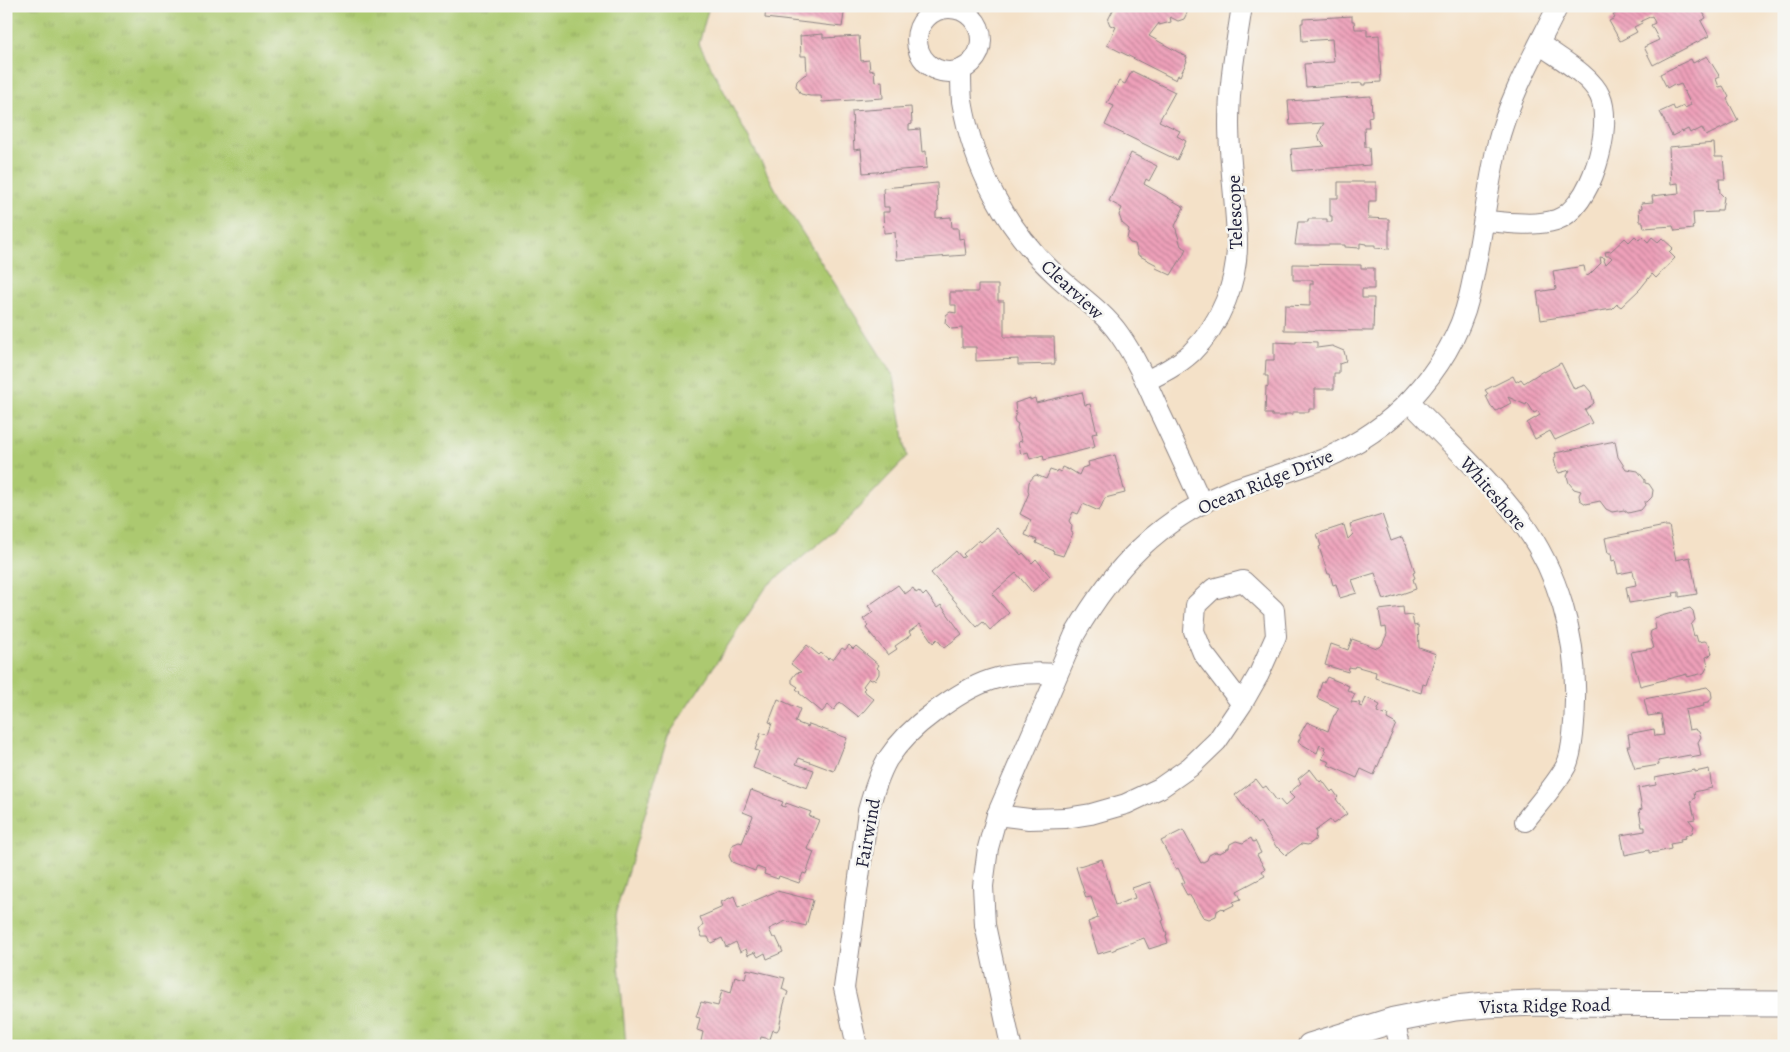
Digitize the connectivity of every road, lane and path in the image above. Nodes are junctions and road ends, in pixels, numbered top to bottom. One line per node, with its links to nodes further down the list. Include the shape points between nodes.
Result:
1 (1242, 6): 6 (street, Telescope, via 1230,88 1229,124 1237,242 1234,272 1226,302 1211,329 1191,353)
2 (1558, 6): 3 (street, Ocean Ridge Drive)
3 (1540, 44): 5 (street, Ocean Ridge Drive, via 1506,117); 5 (street, via 1591,82 1601,96 1604,112 1602,143 1595,173 1581,200 1558,220 1542,224)
4 (961, 70): 6 (street, Clearview, via 962,99 972,144 1005,214 1023,240 1054,274 1118,332)
5 (1484, 221): 7 (street, Ocean Ridge Drive, via 1469,298 1455,334 1443,357)
6 (1146, 381): 8 (street, Clearview)
7 (1409, 401): 8 (street, Ocean Ridge Drive, via 1358,441 1324,458); 12 (street, Whiteshore, via 1522,522 1558,590 1567,620 1576,681 1574,727 1567,765)
8 (1202, 504): 9 (street, Ocean Ridge Drive, via 1151,538 1118,570 1090,607)
9 (1057, 674): 11 (street, Ocean Ridge Drive); 15 (street, Fairwind, via 1014,674 963,692 906,736 887,760 868,811 844,988)
10 (1242, 704): 10 (street, via 1276,636 1274,610 1243,582 1213,588 1196,605 1194,631 1203,653); 11 (street, via 1217,742 1190,767 1160,788 1126,804 1066,818 1029,819)
11 (997, 815): 16 (street, Ocean Ridge Drive, via 984,875 985,925)
12 (1525, 821)
13 (1784, 1004): 14 (street, Vista Ridge Road, via 1493,1005 1455,1008)
14 (1394, 1020): 17 (street, Vista Ridge Road); 18 (street)
15 (857, 1046)
16 (1011, 1046)
17 (1310, 1046)
18 (1400, 1046)

